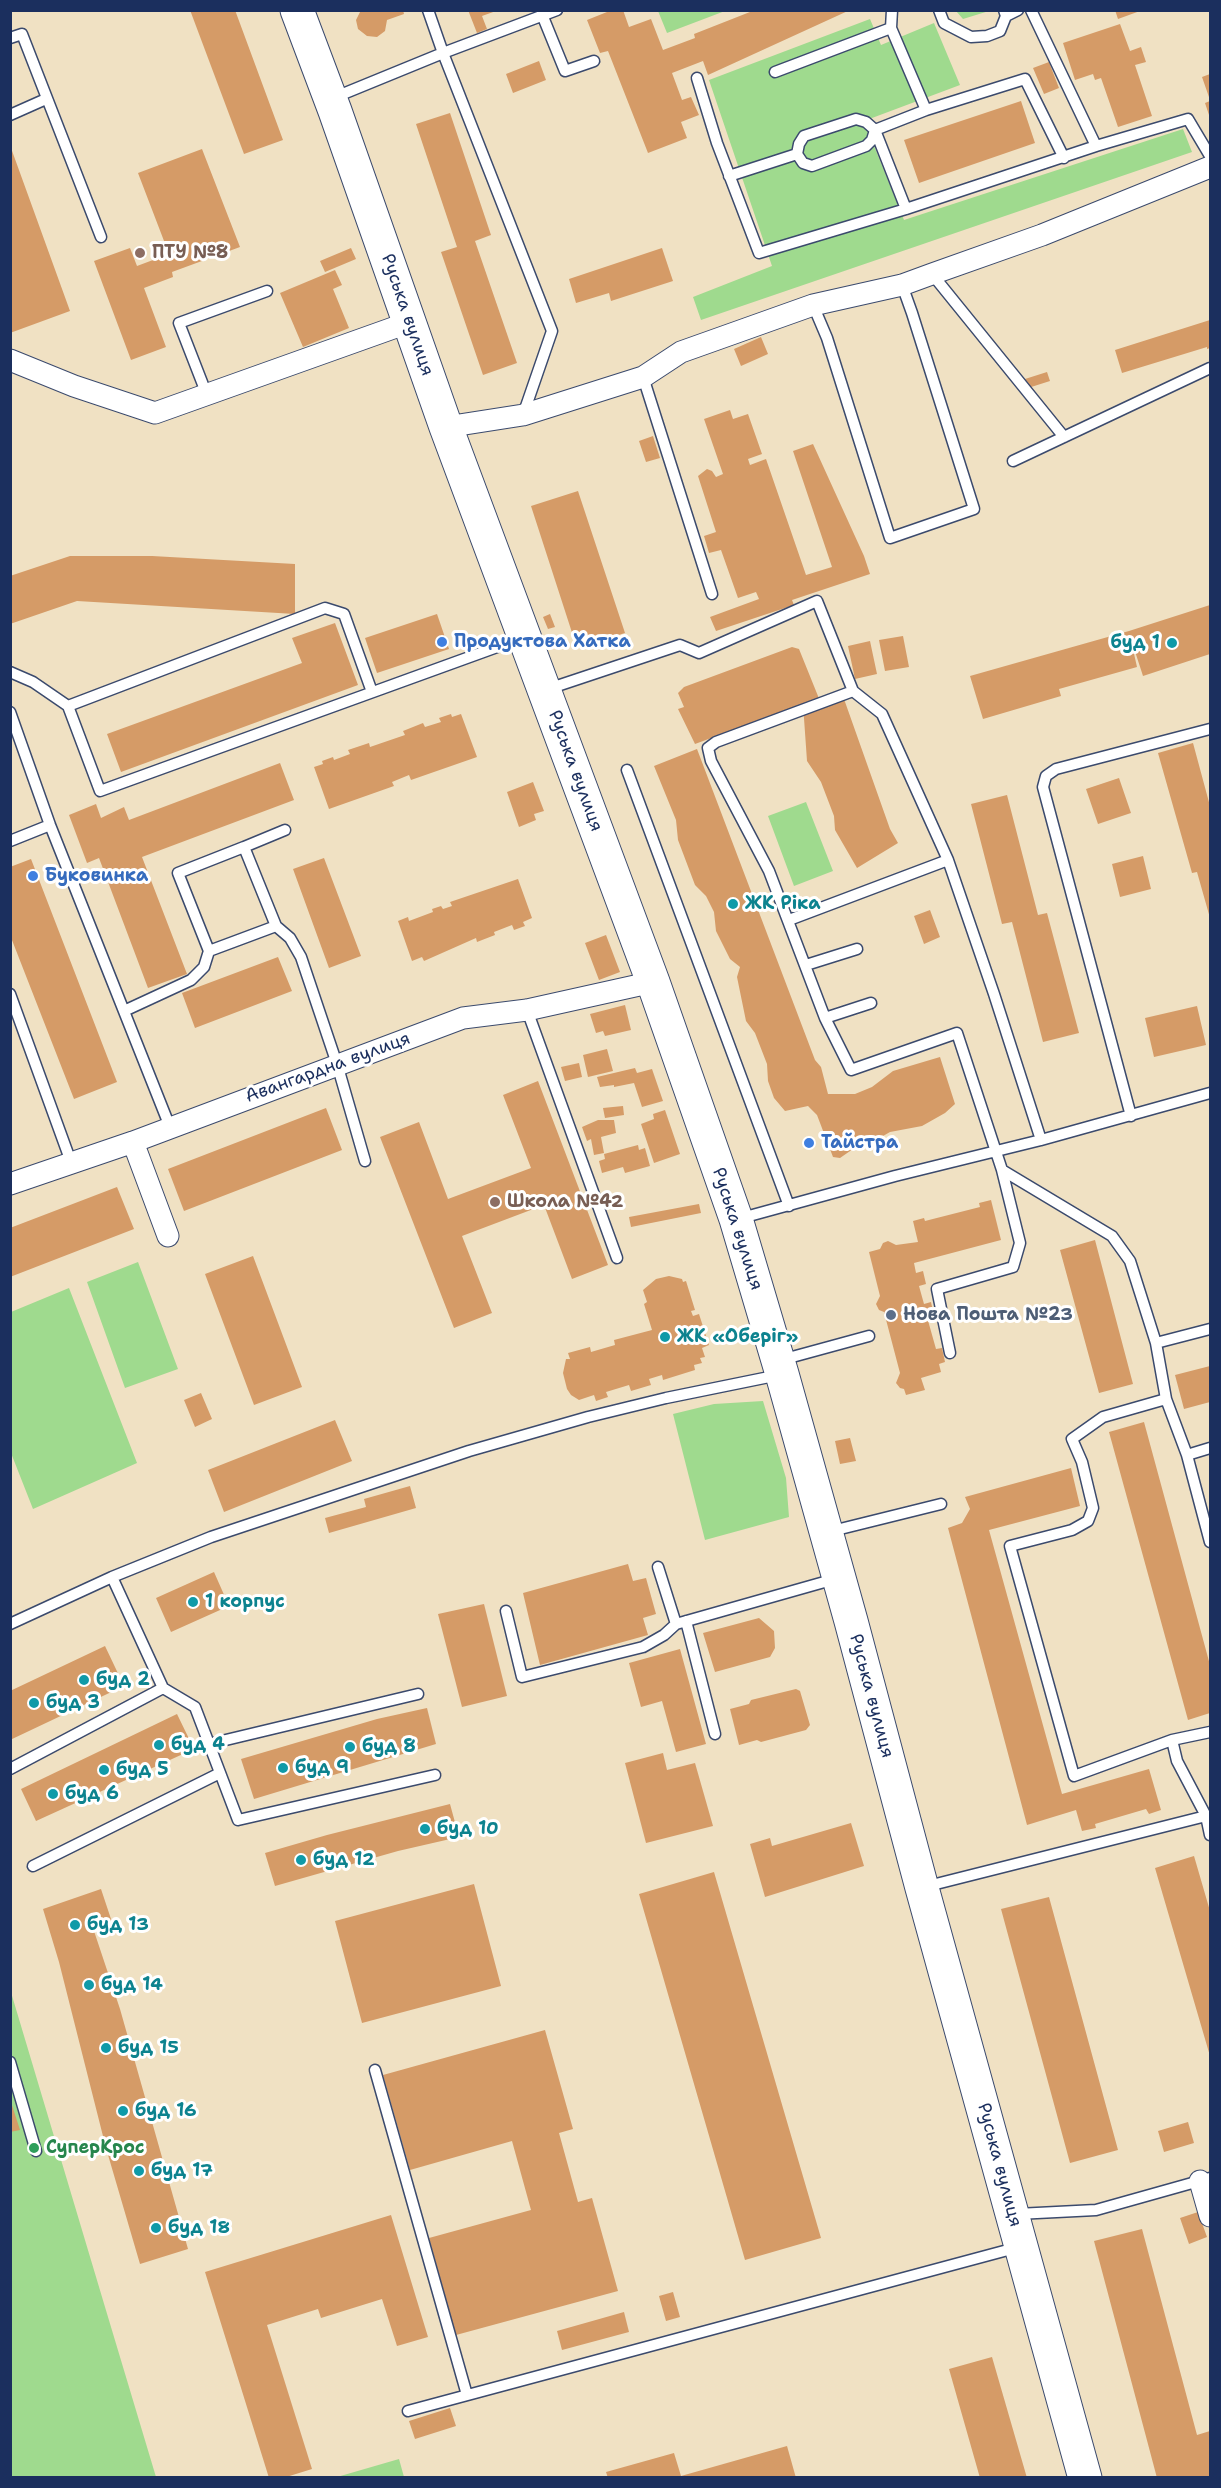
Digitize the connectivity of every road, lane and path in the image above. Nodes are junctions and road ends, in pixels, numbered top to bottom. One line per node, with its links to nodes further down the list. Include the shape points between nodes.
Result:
1 (297, 10): 17 (main road, Руська вулиця)
2 (428, 10): 12 (lane)
3 (892, 10): 10 (lane)
4 (939, 10): 8 (lane, via 944,23 971,37 1000,31)
5 (1018, 10): 8 (lane)
6 (1031, 10): 21 (lane)
7 (558, 11): 9 (lane)
8 (1005, 13)
9 (543, 17): 12 (lane); 13 (lane, via 565,71)
10 (891, 28): 14 (lane); 18 (lane)
11 (10, 38): 16 (lane, via 22,34)
12 (443, 54): 17 (lane); 38 (lane, via 552,330)
13 (594, 60)
14 (775, 72)
15 (698, 78): 26 (lane)
16 (46, 99): 19 (lane); 28 (lane)
17 (330, 99): 33 (main road, Руська вулиця)
18 (926, 110): 20 (lane); 24 (lane, via 1025,78)
19 (10, 115)
20 (875, 130): 22 (lane, via 866,146 812,166 803,163); 22 (lane, via 856,119 804,136); 27 (lane)
21 (1096, 146): 23 (lane, via 1188,119); 24 (lane)
22 (797, 154): 26 (lane)
23 (1210, 156)
24 (1064, 158): 27 (lane)
25 (1210, 167): 29 (street)
26 (729, 176): 27 (lane, via 759,253)
27 (906, 209)
28 (101, 237)
29 (932, 274): 30 (street); 40 (lane)
30 (902, 285): 32 (street); 32 (lane, via 974,509 890,538)
31 (267, 291): 37 (lane, via 179,323)
32 (813, 305): 36 (street, via 681,352)
33 (410, 322): 37 (street); 39 (main road, Руська вулиця)
34 (10, 360): 37 (street, via 155,413)
35 (1210, 368): 40 (lane)
36 (643, 377): 38 (street); 42 (lane)
37 (207, 395)
38 (523, 415): 39 (street)
39 (446, 427): 43 (main road, Руська вулиця)
40 (1064, 437): 41 (lane)
41 (1013, 461)
42 (712, 594)
43 (525, 637): 45 (main road, Руська вулиця); 47 (lane)
44 (10, 672): 48 (lane)
45 (544, 690): 46 (lane, via 680,645 699,653 818,601); 62 (main road, Руська вулиця)
46 (853, 691): 56 (lane, via 882,714); 57 (lane, via 708,748)
47 (372, 692): 48 (lane, via 344,615 325,608); 48 (lane, via 100,791)
48 (68, 705)
49 (10, 712): 52 (lane)
50 (1210, 729): 70 (lane, via 1056,769 1046,776 1043,787)
51 (627, 770): 79 (lane)
52 (50, 825): 54 (lane); 66 (lane)
53 (285, 830): 55 (lane)
54 (10, 841)
55 (244, 847): 58 (lane); 60 (lane, via 178,873)
56 (948, 860): 57 (lane); 72 (lane)
57 (789, 920): 61 (lane)
58 (276, 926): 60 (lane); 68 (lane, via 290,938 301,957)
59 (857, 949): 61 (lane)
60 (209, 951): 66 (lane, via 204,967 191,980)
61 (806, 965): 67 (lane)
62 (653, 982): 65 (street, Авангардна вулиця); 80 (main road, Руська вулиця)
63 (10, 994): 75 (lane)
64 (871, 1003): 67 (lane)
65 (527, 1010): 68 (street, Авангардна вулиця, via 463,1018); 82 (lane)
66 (124, 1011): 71 (lane)
67 (825, 1018): 74 (lane, via 851,1070 957,1033)
68 (337, 1064): 71 (street, Авангардна вулиця); 76 (lane)
69 (1210, 1093): 70 (lane)
70 (1131, 1116): 72 (lane)
71 (170, 1127): 73 (street, Авангардна вулиця)
72 (1041, 1140): 74 (lane)
73 (133, 1142): 75 (street, Авангардна вулиця); 81 (street)
74 (995, 1151): 77 (lane); 79 (lane)
75 (71, 1161): 78 (street, Авангардна вулиця)
76 (365, 1161)
77 (1002, 1170): 85 (lane, via 1112,1236 1130,1261); 86 (lane, via 1020,1243 1013,1267 937,1289)
78 (10, 1184)
79 (789, 1206): 80 (lane)
80 (736, 1219): 87 (main road, Руська вулиця)
81 (168, 1236)
82 (617, 1258)
83 (1210, 1329): 85 (lane)
84 (869, 1336): 87 (lane)
85 (1156, 1342): 88 (lane)
86 (950, 1353)
87 (780, 1368): 92 (main road, Руська вулиця); 95 (lane, via 469,1451 211,1537)
88 (1166, 1399): 90 (lane); 104 (lane, via 1103,1417 1072,1439 1093,1508 1088,1521 1072,1530 1010,1546 1074,1776)
89 (1210, 1448): 90 (lane)
90 (1187, 1455): 93 (lane)
91 (941, 1504): 92 (lane)
92 (826, 1533): 96 (main road, Руська вулиця)
93 (1210, 1542)
94 (658, 1567): 98 (lane)
95 (112, 1577): 99 (lane); 100 (lane)
96 (838, 1578): 98 (lane); 112 (main road, Руська вулиця)
97 (507, 1611): 98 (lane, via 522,1677 643,1647)
98 (681, 1622): 103 (lane)
99 (10, 1624)
100 (163, 1688): 105 (lane, via 195,1707); 106 (lane)
101 (418, 1694): 105 (lane)
102 (1210, 1732): 104 (lane)
103 (715, 1734)
104 (1172, 1740): 109 (lane, via 1177,1761)
105 (209, 1744): 107 (lane)
106 (10, 1769)
107 (220, 1773): 108 (lane, via 238,1820); 111 (lane)
108 (435, 1775)
109 (1206, 1816): 110 (lane); 112 (lane)
110 (1210, 1833)
111 (33, 1866)
112 (922, 1888): 117 (main road, Руська вулиця)
113 (10, 2062): 115 (lane)
114 (375, 2070): 120 (lane)
115 (36, 2151)
116 (1205, 2180): 117 (lane, via 1096,2210); 118 (street)
117 (1012, 2214): 119 (main road, Руська вулиця)
118 (1210, 2216)
119 (1021, 2246): 120 (lane); 122 (main road, Руська вулиця)
120 (467, 2396): 121 (lane)
121 (408, 2411)
122 (1085, 2478)

